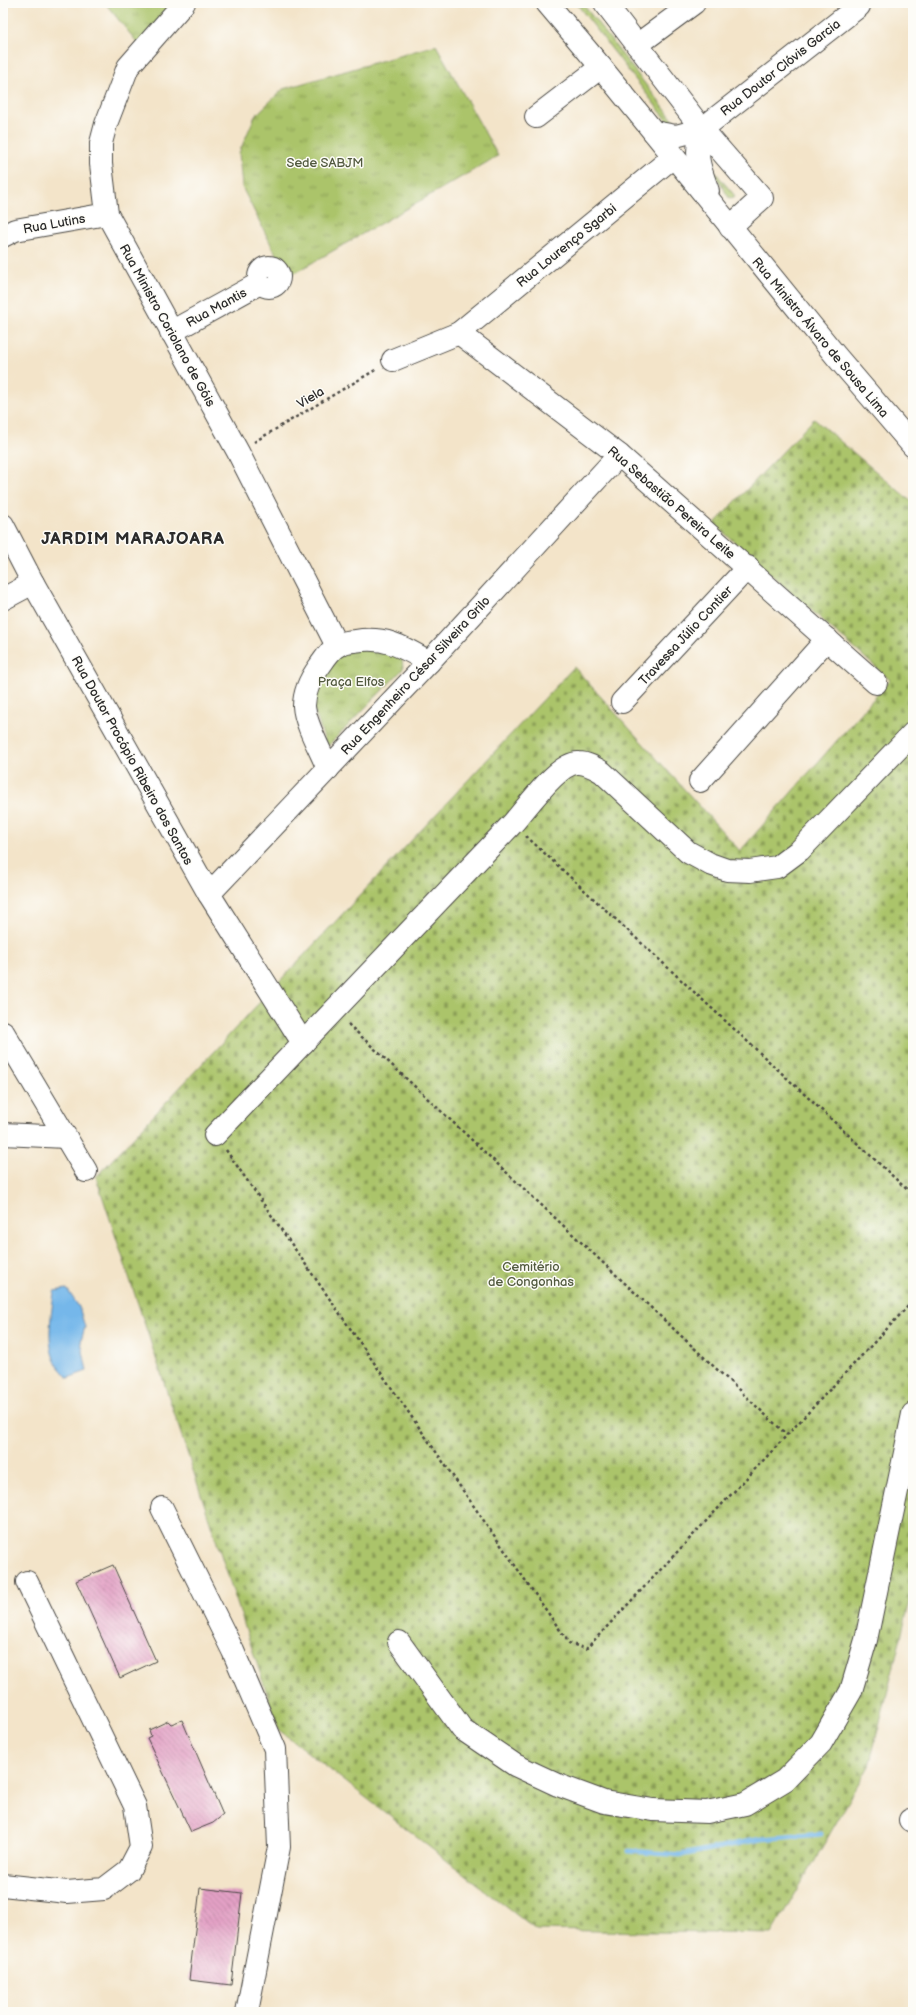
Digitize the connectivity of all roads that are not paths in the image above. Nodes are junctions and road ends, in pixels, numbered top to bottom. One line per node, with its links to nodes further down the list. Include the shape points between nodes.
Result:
1 (184, 3): 13 (street, Rua Ministro Coriolano de Góis, via 128,67 106,124 101,143 101,164)
2 (547, 3): 7 (street, Rua Ministro Álvaro de Sousa Lima)
3 (605, 3): 6 (street)
4 (694, 3): 6 (street)
5 (859, 6): 9 (street, Rua Doutor Clóvis Garcia)
6 (637, 45): 9 (street)
7 (601, 67): 8 (street); 10 (street, Rua Ministro Álvaro de Sousa Lima)
8 (536, 117)
9 (702, 129): 10 (street, via 676,136); 12 (street, Rua Ministro Álvaro de Sousa Lima, via 697,154); 14 (street, via 762,198)
10 (654, 132): 11 (street, Rua Ministro Álvaro de Sousa Lima)
11 (673, 157): 12 (street, Rua Ministro Álvaro de Sousa Lima); 18 (street, Rua Lourenço Sgarbi)
12 (712, 203): 14 (street, Rua Ministro Álvaro de Sousa Lima)
13 (107, 214): 15 (street, Rua Lutins, via 14,230); 17 (street, Rua Ministro Coriolano de Góis)
14 (730, 227): 20 (street, Rua Ministro Álvaro de Sousa Lima, via 902,436)
15 (3, 236)
16 (273, 273): 17 (street, Rua Mantis)
17 (172, 332): 27 (street, Rua Ministro Coriolano de Góis, via 238,452)
18 (459, 333): 19 (street, Rua Lourenço Sgarbi); 21 (street, Rua Sebastião Pereira Leite)
19 (393, 360)
20 (913, 446)
21 (619, 455): 23 (street, Rua Sebastião Pereira Leite); 28 (street, Rua Engenheiro César Silveira Grilo)
22 (3, 525): 24 (street, Rua Doutor Procópio Ribeiro dos Santos)
23 (748, 567): 26 (street, Rua Sebastião Pereira Leite); 30 (street, Travessa Júlio Contier)
24 (33, 582): 25 (street); 34 (street, Rua Doutor Procópio Ribeiro dos Santos)
25 (3, 599)
26 (827, 639): 29 (street, Rua Sebastião Pereira Leite); 33 (street)
27 (337, 646): 28 (street, via 368,638 387,640); 32 (street, via 311,678 304,706)
28 (429, 662): 32 (street, Rua Engenheiro César Silveira Grilo)
29 (876, 683)
30 (622, 702)
31 (913, 733): 36 (street, via 800,850 776,867 750,872 727,870 688,852 602,772 578,762 569,764 559,771 513,823)
32 (328, 769): 34 (street, Rua Engenheiro César Silveira Grilo)
33 (700, 781)
34 (209, 894): 36 (street, Rua Doutor Procópio Ribeiro dos Santos)
35 (4, 1034): 37 (street); 40 (street)
36 (303, 1043): 39 (street)
37 (3, 1064)
38 (3, 1134): 40 (street)
39 (215, 1135)
40 (66, 1137): 41 (street)
41 (86, 1171)
42 (913, 1414): 45 (street, via 866,1640 851,1691 821,1743 786,1780 745,1804 707,1812 653,1810 604,1802 515,1765 462,1729)
43 (162, 1508): 47 (street, via 233,1651 275,1749 279,1847)
44 (27, 1582): 46 (street, via 135,1806 141,1847 129,1870 104,1889 67,1892)
45 (399, 1642)
46 (3, 1885)
47 (247, 2012)

